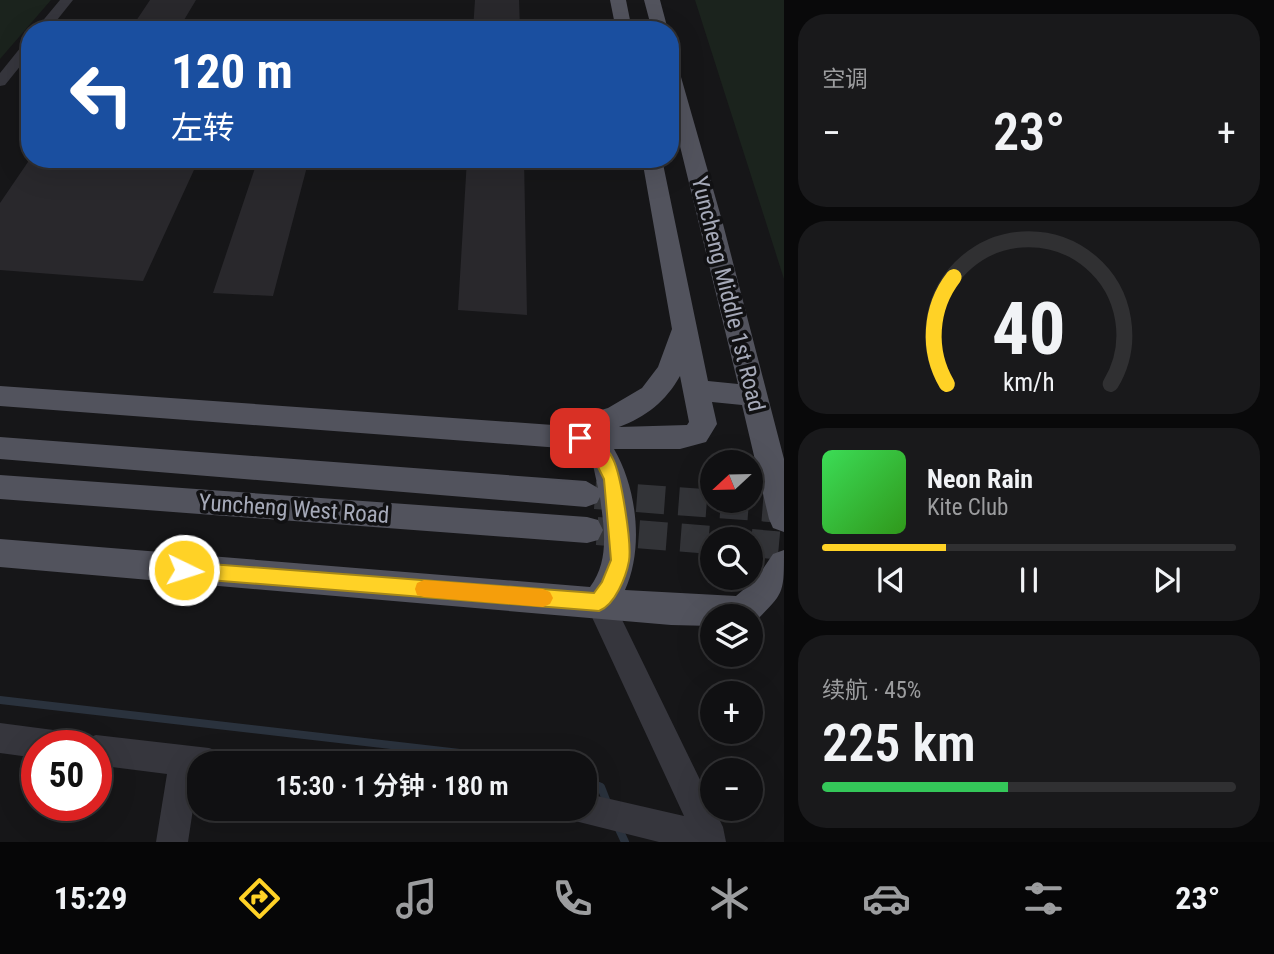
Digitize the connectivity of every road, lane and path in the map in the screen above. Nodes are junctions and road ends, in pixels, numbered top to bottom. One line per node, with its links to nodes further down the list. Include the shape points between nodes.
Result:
1 (67, 0): 4 (street)
2 (618, 0): 5 (main road)
3 (651, 0): 6 (main road)
4 (50, 21)
5 (622, 21)
6 (657, 21)
7 (21, 56): 8 (street)
8 (0, 82)
9 (679, 106): 14 (main road, Yuncheng Middle 1st Road)
10 (654, 168): 11 (main road, Yuncheng Middle 1st Road)
11 (685, 326): 12 (main road, Yuncheng Middle 1st Road); 15 (main road, via 670,373 639,405 615,419)
12 (695, 390): 14 (main road); 16 (main road, Yuncheng Middle 1st Road, via 704,424 696,434)
13 (0, 396): 15 (main road)
14 (754, 396): 20 (main road, Yuncheng Middle 1st Road)
15 (534, 435): 16 (main road)
16 (580, 438): 24 (main road, via 606,461 612,479 620,560)
17 (0, 448): 19 (main road, Yuncheng West Road)
18 (0, 487): 21 (main road, Yuncheng West Road)
19 (586, 494)
20 (784, 519)
21 (587, 530)
22 (0, 553): 24 (main road)
23 (784, 564): 24 (main road, via 768,590 742,612)
24 (599, 602): 31 (street)
25 (0, 738): 26 (street)
26 (21, 741)
27 (112, 752): 28 (street)
28 (187, 761)
29 (187, 794): 32 (street)
30 (597, 811): 31 (street)
31 (722, 840)
32 (172, 842)

